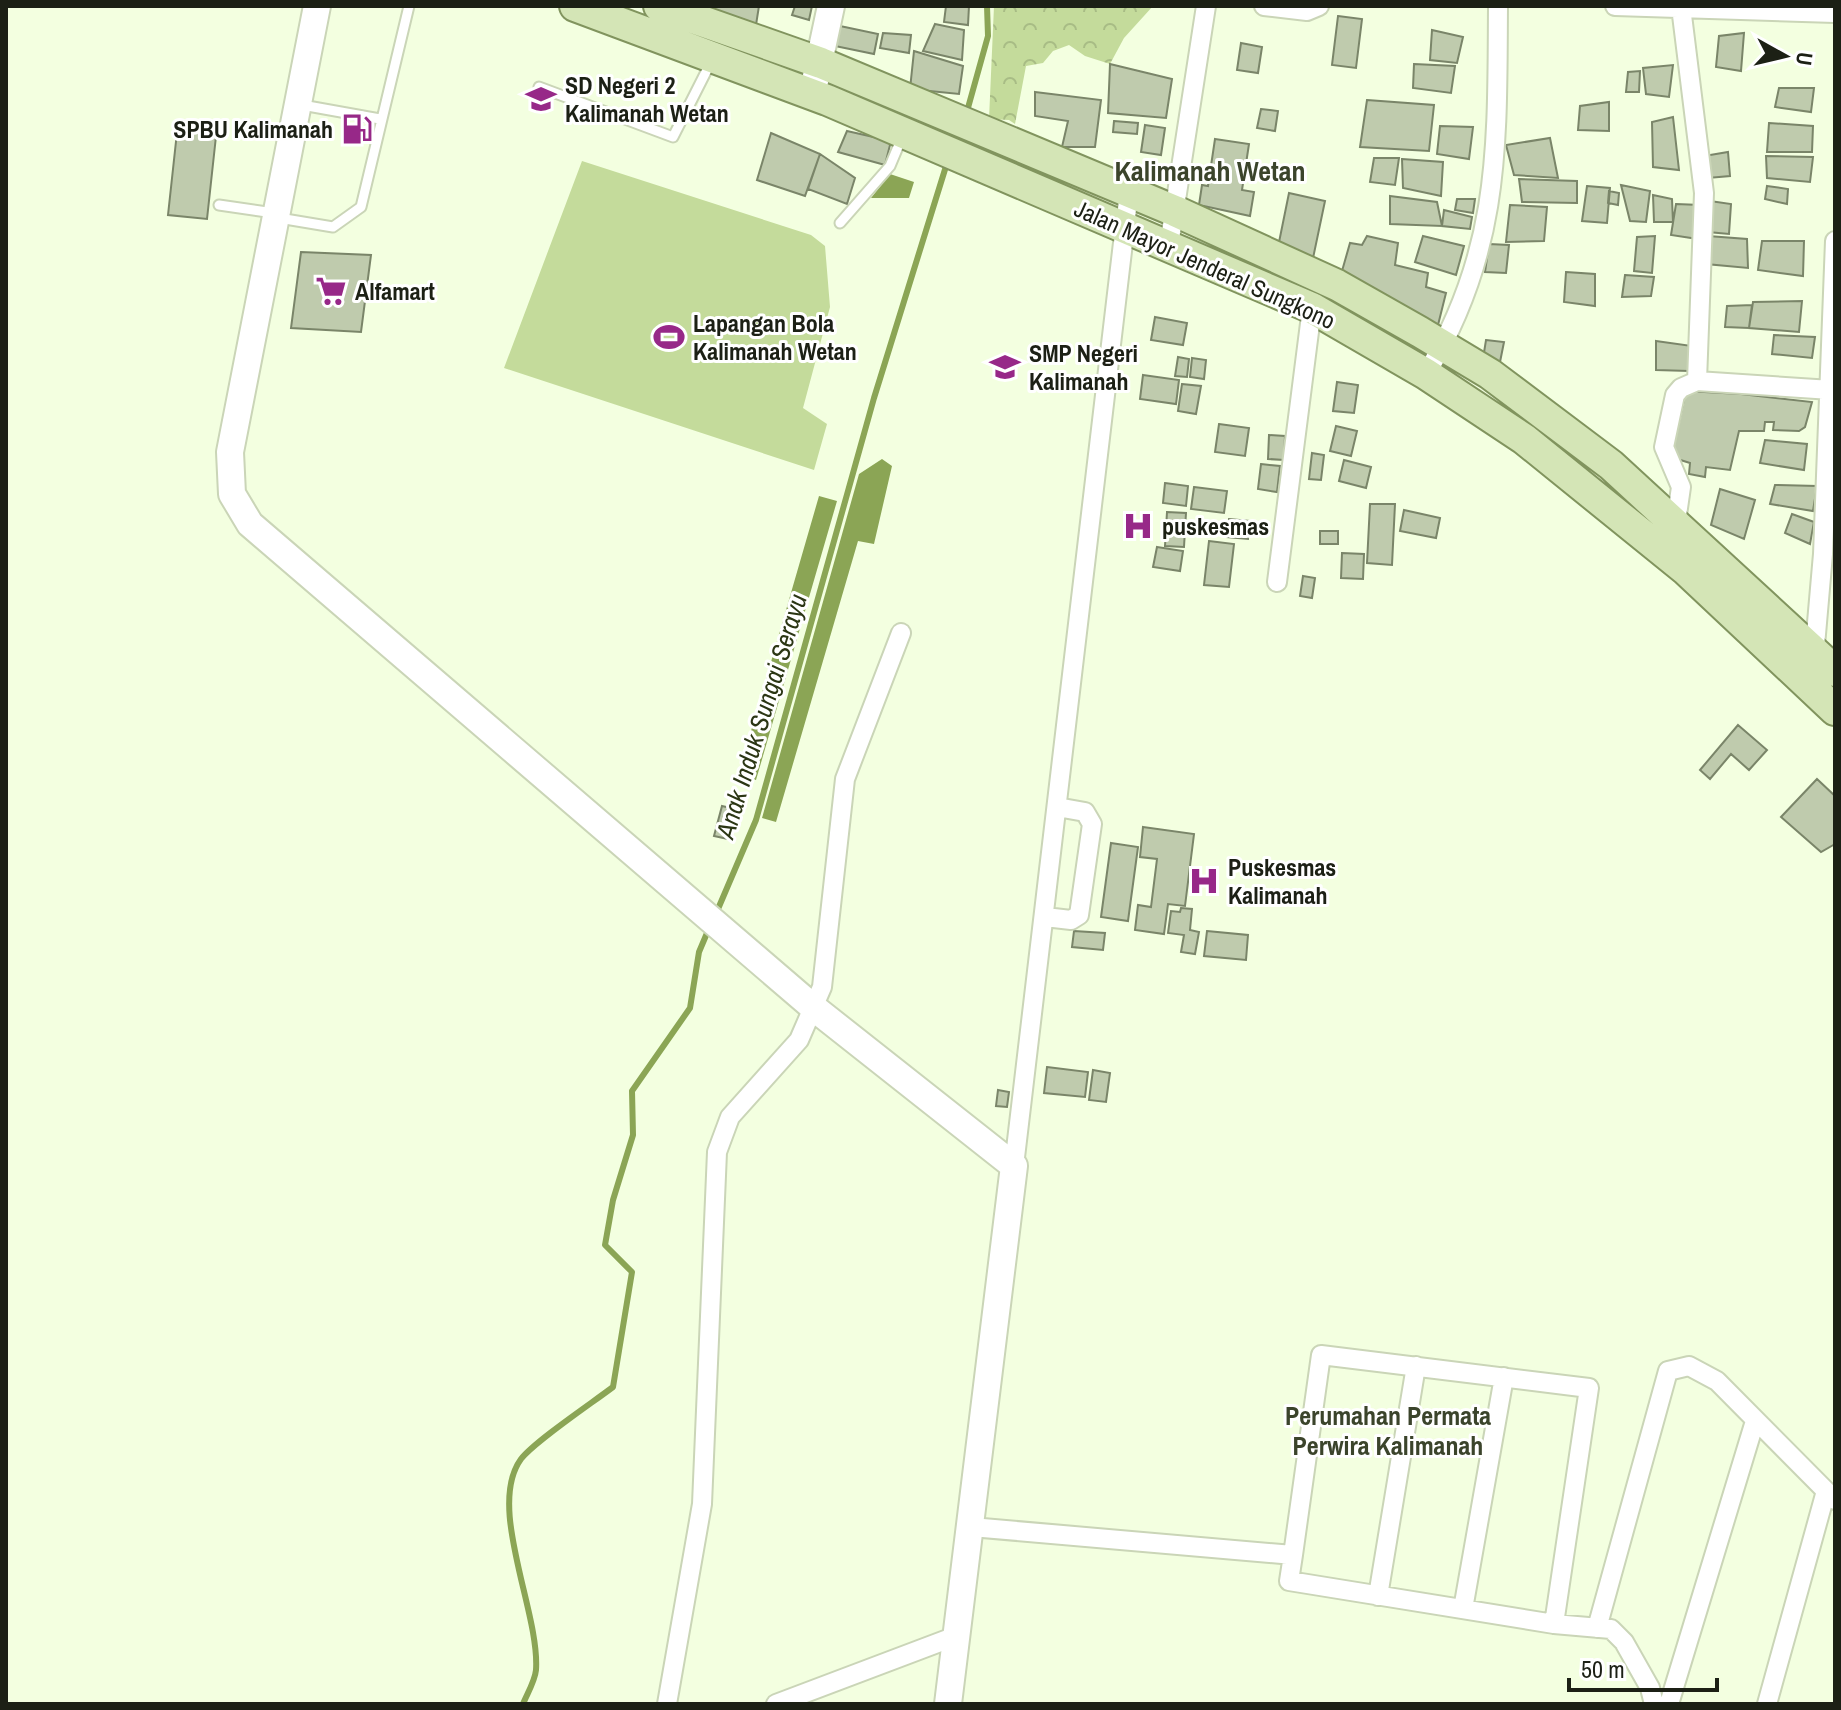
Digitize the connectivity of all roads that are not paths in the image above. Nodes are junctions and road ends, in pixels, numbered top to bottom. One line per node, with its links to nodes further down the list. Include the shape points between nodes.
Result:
1 (317, 6): 18 (street)
2 (409, 6): 19 (lane)
3 (575, 6): 13 (main road, Jalan Mayor Jenderal Sungkono)
4 (659, 6): 15 (main road, Jalan Mayor Jenderal Sungkono)
5 (831, 6): 15 (street)
6 (1206, 6): 23 (street)
7 (1264, 6): 8 (street, via 1307,11)
8 (1319, 6)
9 (1498, 6): 30 (street, via 1494,179 1482,248)
10 (1615, 6): 11 (street)
11 (1681, 7): 12 (street); 32 (street, via 1704,193)
12 (1827, 11)
13 (610, 12): 14 (main road, Jalan Mayor Jenderal Sungkono)
14 (714, 57): 16 (lane, via 673,137); 17 (main road, Jalan Mayor Jenderal Sungkono)
15 (821, 63): 17 (street); 21 (main road, Jalan Mayor Jenderal Sungkono)
16 (539, 87)
17 (811, 94): 20 (main road, Jalan Mayor Jenderal Sungkono)
18 (299, 104): 19 (lane); 24 (street)
19 (380, 119): 24 (lane, via 361,207 333,227)
20 (916, 138): 25 (lane); 26 (main road, Jalan Mayor Jenderal Sungkono)
21 (1129, 192): 23 (main road, Jalan Mayor Jenderal Sungkono); 26 (street)
22 (219, 205): 24 (lane)
23 (1175, 211): 28 (street); 30 (main road, Jalan Mayor Jenderal Sungkono, via 1337,285)
24 (278, 215): 42 (street, via 230,452 232,494 250,524)
25 (840, 223)
26 (1122, 226): 28 (main road, Jalan Mayor Jenderal Sungkono); 40 (street)
27 (1835, 241): 33 (street)
28 (1169, 245): 29 (main road, Jalan Mayor Jenderal Sungkono)
29 (1312, 308): 31 (main road, Jalan Mayor Jenderal Sungkono); 36 (street)
30 (1443, 347): 31 (street); 34 (main road, Jalan Mayor Jenderal Sungkono, via 1552,420)
31 (1426, 374): 35 (main road, Jalan Mayor Jenderal Sungkono, via 1524,439)
32 (1697, 381): 33 (street); 34 (street, via 1675,395 1664,447 1680,478)
33 (1831, 390): 38 (street)
34 (1676, 522): 35 (street); 38 (main road, Jalan Mayor Jenderal Sungkono)
35 (1656, 545): 38 (main road, Jalan Mayor Jenderal Sungkono)
36 (1277, 582)
37 (901, 633): 42 (street, via 845,779 822,987)
38 (1817, 666): 39 (main road, Jalan Mayor Jenderal Sungkono)
39 (1835, 710)
40 (1057, 807): 41 (street); 41 (street, via 1085,812 1092,824 1079,915 1071,920)
41 (1045, 917): 43 (street)
42 (814, 1008): 43 (street); 55 (street, via 799,1040 730,1117 717,1152 702,1504)
43 (1014, 1166): 48 (street)
44 (1416, 1366): 45 (street); 49 (street, via 1321,1355); 50 (street)
45 (1504, 1377): 51 (street); 52 (street, via 1589,1388)
46 (1755, 1421): 47 (street); 53 (street, via 1717,1381 1689,1366 1668,1371); 59 (street)
47 (1830, 1495): 60 (street)
48 (971, 1527): 49 (street); 54 (street)
49 (1293, 1555): 50 (street, via 1289,1581)
50 (1378, 1596): 51 (street)
51 (1463, 1609): 52 (street)
52 (1554, 1624): 53 (street)
53 (1597, 1628): 58 (street, via 1611,1629 1624,1642)
54 (956, 1636): 56 (street); 57 (street)
55 (667, 1704)
56 (776, 1704)
57 (948, 1704)
58 (1654, 1704)
59 (1669, 1704)
60 (1767, 1704)

